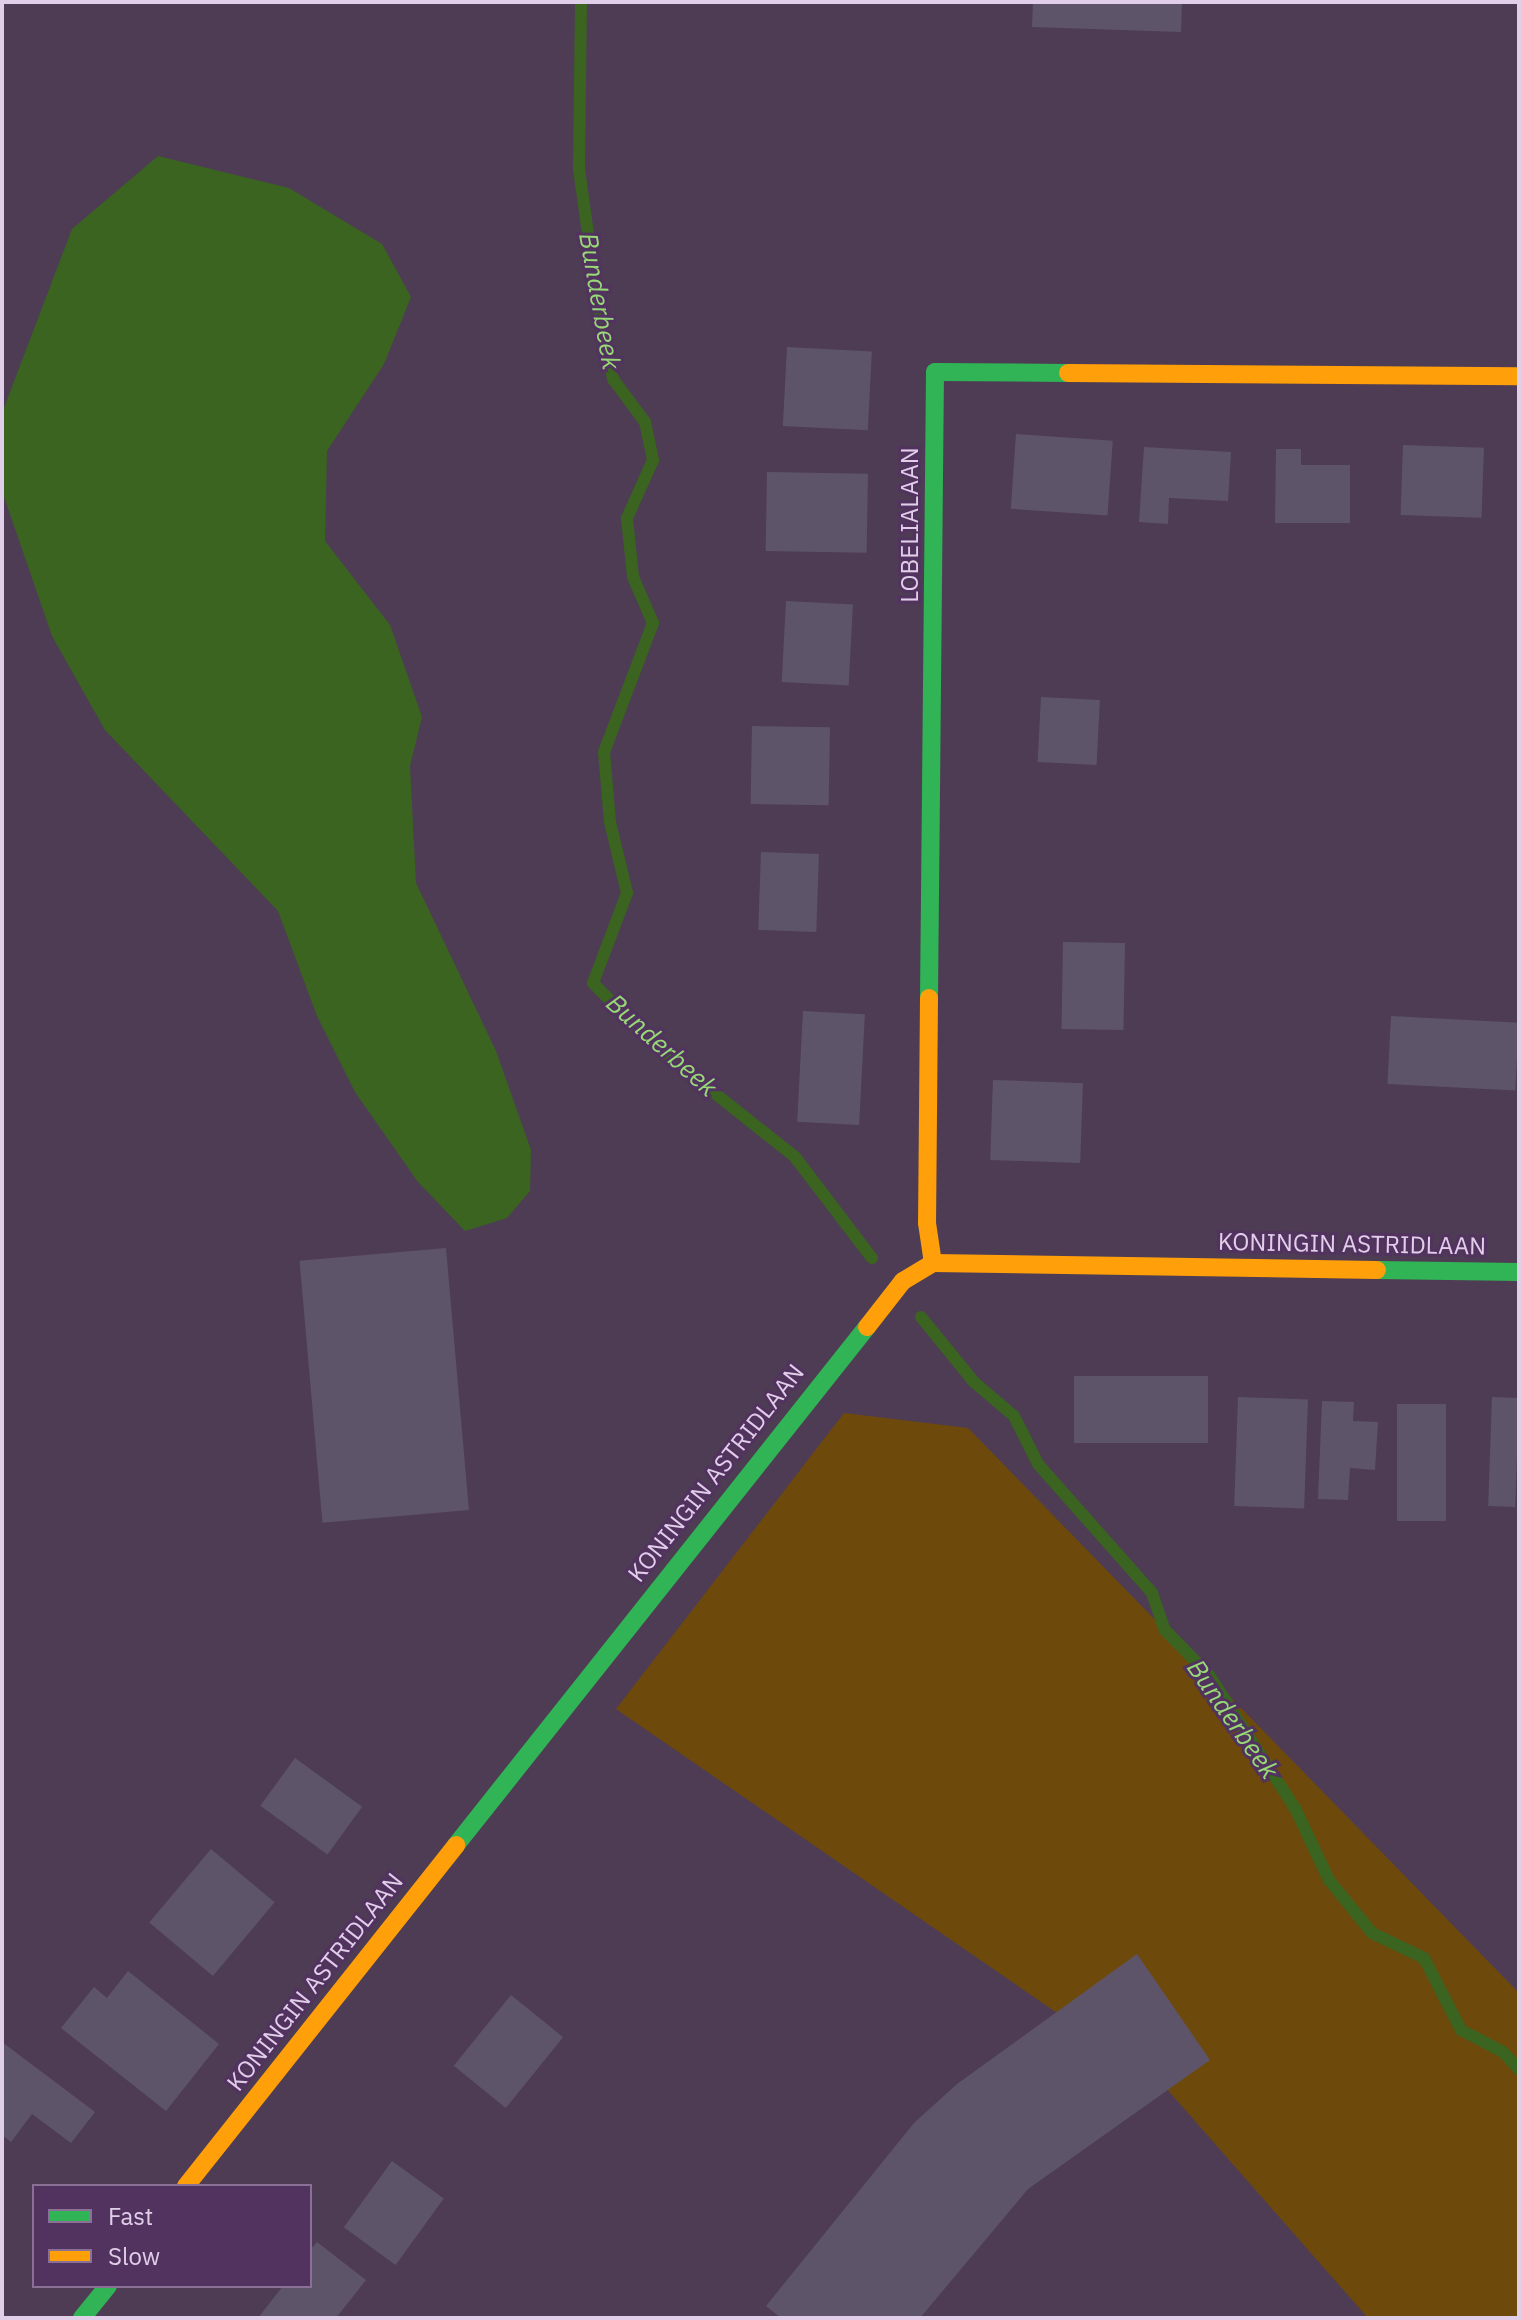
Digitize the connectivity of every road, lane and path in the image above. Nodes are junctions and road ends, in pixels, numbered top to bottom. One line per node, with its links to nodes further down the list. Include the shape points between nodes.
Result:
1 (1519, 376): 2 (street, LOBELIALAAN, via 935,372 927,1223)
2 (933, 1263): 3 (street, KONINGIN ASTRIDLAAN); 4 (street, KONINGIN ASTRIDLAAN, via 903,1281 870,1316)
3 (1519, 1272)
4 (188, 2184)
5 (106, 2288): 6 (street)
6 (82, 2318)

